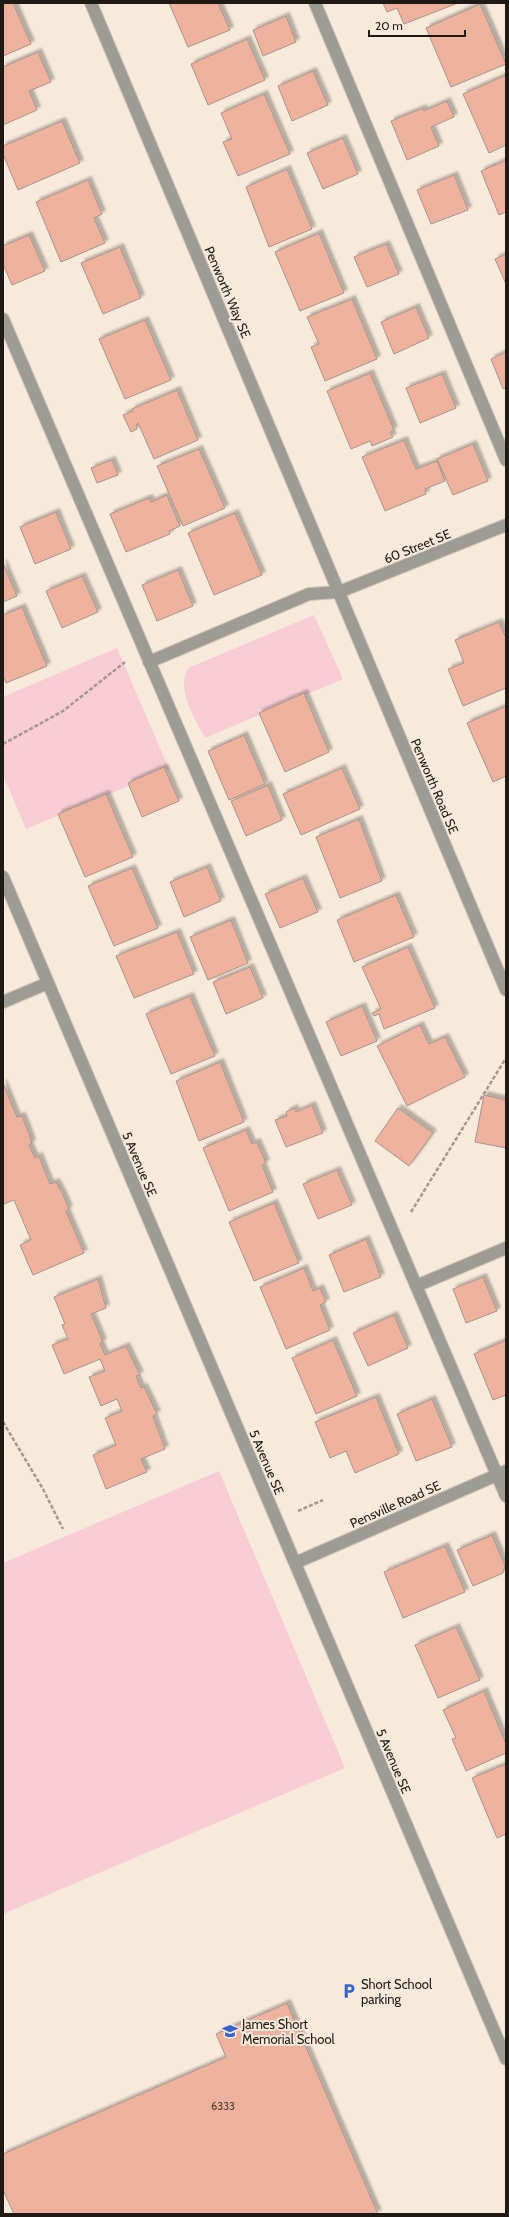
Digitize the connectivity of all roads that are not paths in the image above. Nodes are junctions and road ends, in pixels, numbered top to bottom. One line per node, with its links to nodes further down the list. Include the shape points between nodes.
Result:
1 (91, 3): 6 (street, Penworth Way SE)
2 (315, 3): 4 (street)
3 (3, 319): 7 (street)
4 (506, 460)
5 (506, 524): 6 (street, 60 Street SE)
6 (339, 592): 7 (street, 60 Street SE, via 309,594); 10 (street, Penworth Road SE)
7 (149, 662): 13 (street)
8 (3, 877): 9 (street, 5 Avenue SE)
9 (48, 983): 11 (street); 16 (street, 5 Avenue SE)
10 (506, 990)
11 (3, 1002)
12 (506, 1248): 13 (street)
13 (416, 1286): 14 (street)
14 (501, 1473): 15 (street); 16 (street, Pensville Road SE)
15 (506, 1496)
16 (295, 1563): 17 (street, 5 Avenue SE)
17 (506, 2059)

